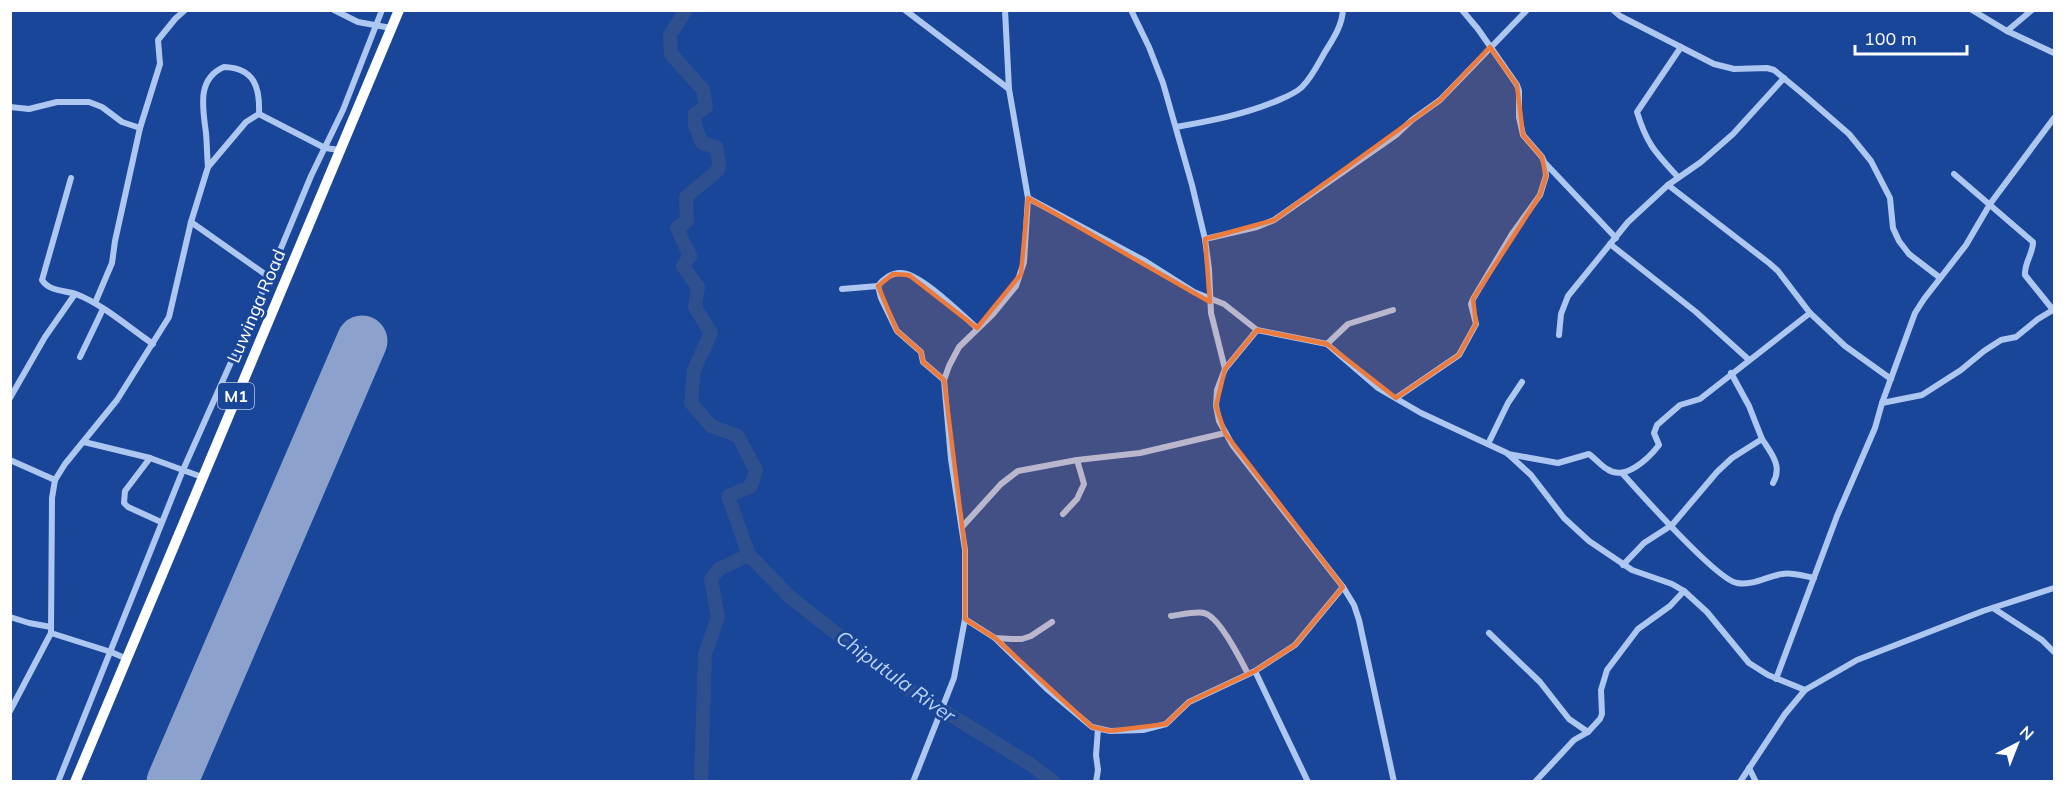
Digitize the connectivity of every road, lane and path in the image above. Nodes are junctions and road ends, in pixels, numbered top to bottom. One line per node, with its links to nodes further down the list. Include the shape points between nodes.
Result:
1 (185, 10): 26 (street, via 158,40 160,64)
2 (333, 10): 14 (street, via 358,22)
3 (382, 10): 14 (street)
4 (399, 10): 15 (highway, Luwinga Road / M1)
5 (905, 10): 21 (street)
6 (1005, 10): 21 (street)
7 (1131, 10): 25 (street, via 1153,56)
8 (1343, 10): 25 (street, via 1330,45 1300,89 1243,114)
9 (1462, 10): 17 (street)
10 (1527, 10): 17 (street)
11 (1613, 10): 18 (street)
12 (1972, 10): 16 (street)
13 (2032, 10): 16 (street)
14 (376, 25): 15 (street); 27 (street)
15 (391, 28): 28 (highway, Luwinga Road / M1)
16 (2007, 31): 19 (street)
17 (1490, 47): 29 (street, via 1519,91 1522,135); 39 (street, via 1440,100 1274,220)
18 (1681, 47): 20 (street, via 1719,66 1767,68); 32 (street, via 1637,112 1652,148)
19 (2055, 53)
20 (1784, 78): 32 (street, via 1733,134); 42 (street, via 1849,134 1871,161 1890,198 1893,228 1899,241)
21 (1009, 89): 35 (street)
22 (10, 107): 26 (street, via 29,109 57,102 89,102)
23 (258, 114): 27 (street); 30 (street, via 246,122); 30 (street, via 257,88 244,72 224,67 211,76 202,105)
24 (2055, 118): 36 (street)
25 (1176, 127): 39 (street)
26 (140, 128): 47 (street, via 112,263)
27 (325, 148): 28 (street); 41 (street)
28 (340, 150): 77 (highway, Luwinga Road / M1)
29 (1545, 164): 38 (street); 65 (street, via 1540,195 1473,299 1476,324 1464,349)
30 (208, 167): 37 (street)
31 (1954, 174): 36 (street)
32 (1678, 177): 34 (street)
33 (70, 178): 45 (street, via 42,280 46,286)
34 (1668, 185): 38 (street); 51 (street, via 1769,262)
35 (1028, 198): 46 (street); 52 (street, via 1021,274 1003,302)
36 (1990, 204): 42 (street); 50 (street, via 2033,242 2025,275)
37 (191, 222): 41 (street); 55 (street, via 169,317)
38 (1616, 238): 40 (street)
39 (1205, 239): 46 (street)
40 (1610, 244): 54 (street, via 1568,296); 58 (street)
41 (269, 277): 75 (street)
42 (1939, 278): 62 (street, via 1916,313)
43 (878, 286): 44 (street); 52 (street, via 893,274 909,275); 61 (street, via 897,331)
44 (842, 289)
45 (75, 294): 47 (street); 64 (street)
46 (1210, 299): 53 (street, via 1224,304); 59 (street)
47 (95, 303): 48 (street)
48 (103, 309): 55 (street); 57 (street)
49 (1393, 310): 56 (street, via 1348,324)
50 (2054, 311): 66 (street, via 2016,337 2001,340 1922,395)
51 (1810, 313): 58 (street); 62 (street, via 1845,346)
52 (977, 328): 61 (street, via 959,347)
53 (1257, 330): 56 (street); 59 (street)
54 (1559, 334)
55 (153, 344): 69 (street)
56 (1327, 344): 65 (street, via 1378,388)
57 (80, 357)
58 (1748, 359): 60 (street)
59 (1225, 369): 67 (street, via 1216,406)
60 (1731, 373): 68 (street); 76 (street, via 1700,399 1680,405 1657,424 1656,448)
61 (944, 380): 83 (street)
62 (1891, 380): 66 (street)
63 (1522, 382): 70 (street)
64 (10, 398)
65 (1396, 398): 70 (street)
66 (1882, 403): 85 (street)
67 (1226, 433): 74 (street, via 1140,453); 86 (street)
68 (1762, 439): 79 (street, via 1777,465); 82 (street, via 1725,465)
69 (84, 442): 72 (street); 78 (street)
70 (1488, 444): 71 (street)
71 (1508, 453): 76 (street, via 1558,463 1588,454 1606,469); 84 (street, via 1531,475 1564,518)
72 (150, 458): 75 (street); 81 (street, via 126,490 124,503)
73 (10, 460): 78 (street)
74 (1077, 460): 80 (street, via 1084,484); 83 (street, via 1018,471)
75 (183, 470): 77 (street); 81 (street)
76 (1622, 473): 82 (street)
77 (202, 477): 99 (highway, Luwinga Road / M1)
78 (56, 480): 94 (street, via 52,498)
79 (1773, 483)
80 (1063, 514)
81 (161, 522): 97 (street)
82 (1672, 525): 84 (street, via 1644,543); 85 (street, via 1732,582 1761,581 1781,574)
83 (962, 527): 92 (street)
84 (1623, 565): 88 (street)
85 (1814, 579): 101 (street)
86 (1343, 586): 100 (street, via 1295,645); 113 (street, via 1359,620)
87 (2055, 588): 89 (street)
88 (1684, 591): 101 (street, via 1749,663); 105 (street, via 1638,629 1616,658 1602,681 1600,719)
89 (1993, 608): 98 (street); 102 (street, via 1857,660)
90 (1171, 616): 100 (street, via 1204,612 1212,617)
91 (10, 617): 94 (street)
92 (965, 619): 96 (street); 110 (street, via 954,678)
93 (1052, 622): 96 (street, via 1022,639)
94 (51, 630): 97 (street); 103 (street)
95 (1489, 633): 105 (street, via 1540,682 1569,719)
96 (995, 638): 104 (street, via 1064,704)
97 (111, 652): 99 (street); 106 (street)
98 (2055, 652)
99 (127, 659): 108 (highway, Luwinga Road / M1)
100 (1251, 672): 104 (street, via 1189,702 1166,724 1143,729); 112 (street)
101 (1776, 679): 102 (street)
102 (1805, 690): 107 (street)
103 (10, 711)
104 (1098, 729): 111 (street)
105 (1588, 732): 114 (street, via 1574,740)
106 (65, 763): 108 (street); 109 (street)
107 (1749, 768): 115 (street); 116 (street)
108 (78, 777)
109 (59, 781)
110 (913, 782)
111 (1096, 782)
112 (1308, 782)
113 (1394, 782)
114 (1536, 782)
115 (1740, 782)
116 (1756, 782)

